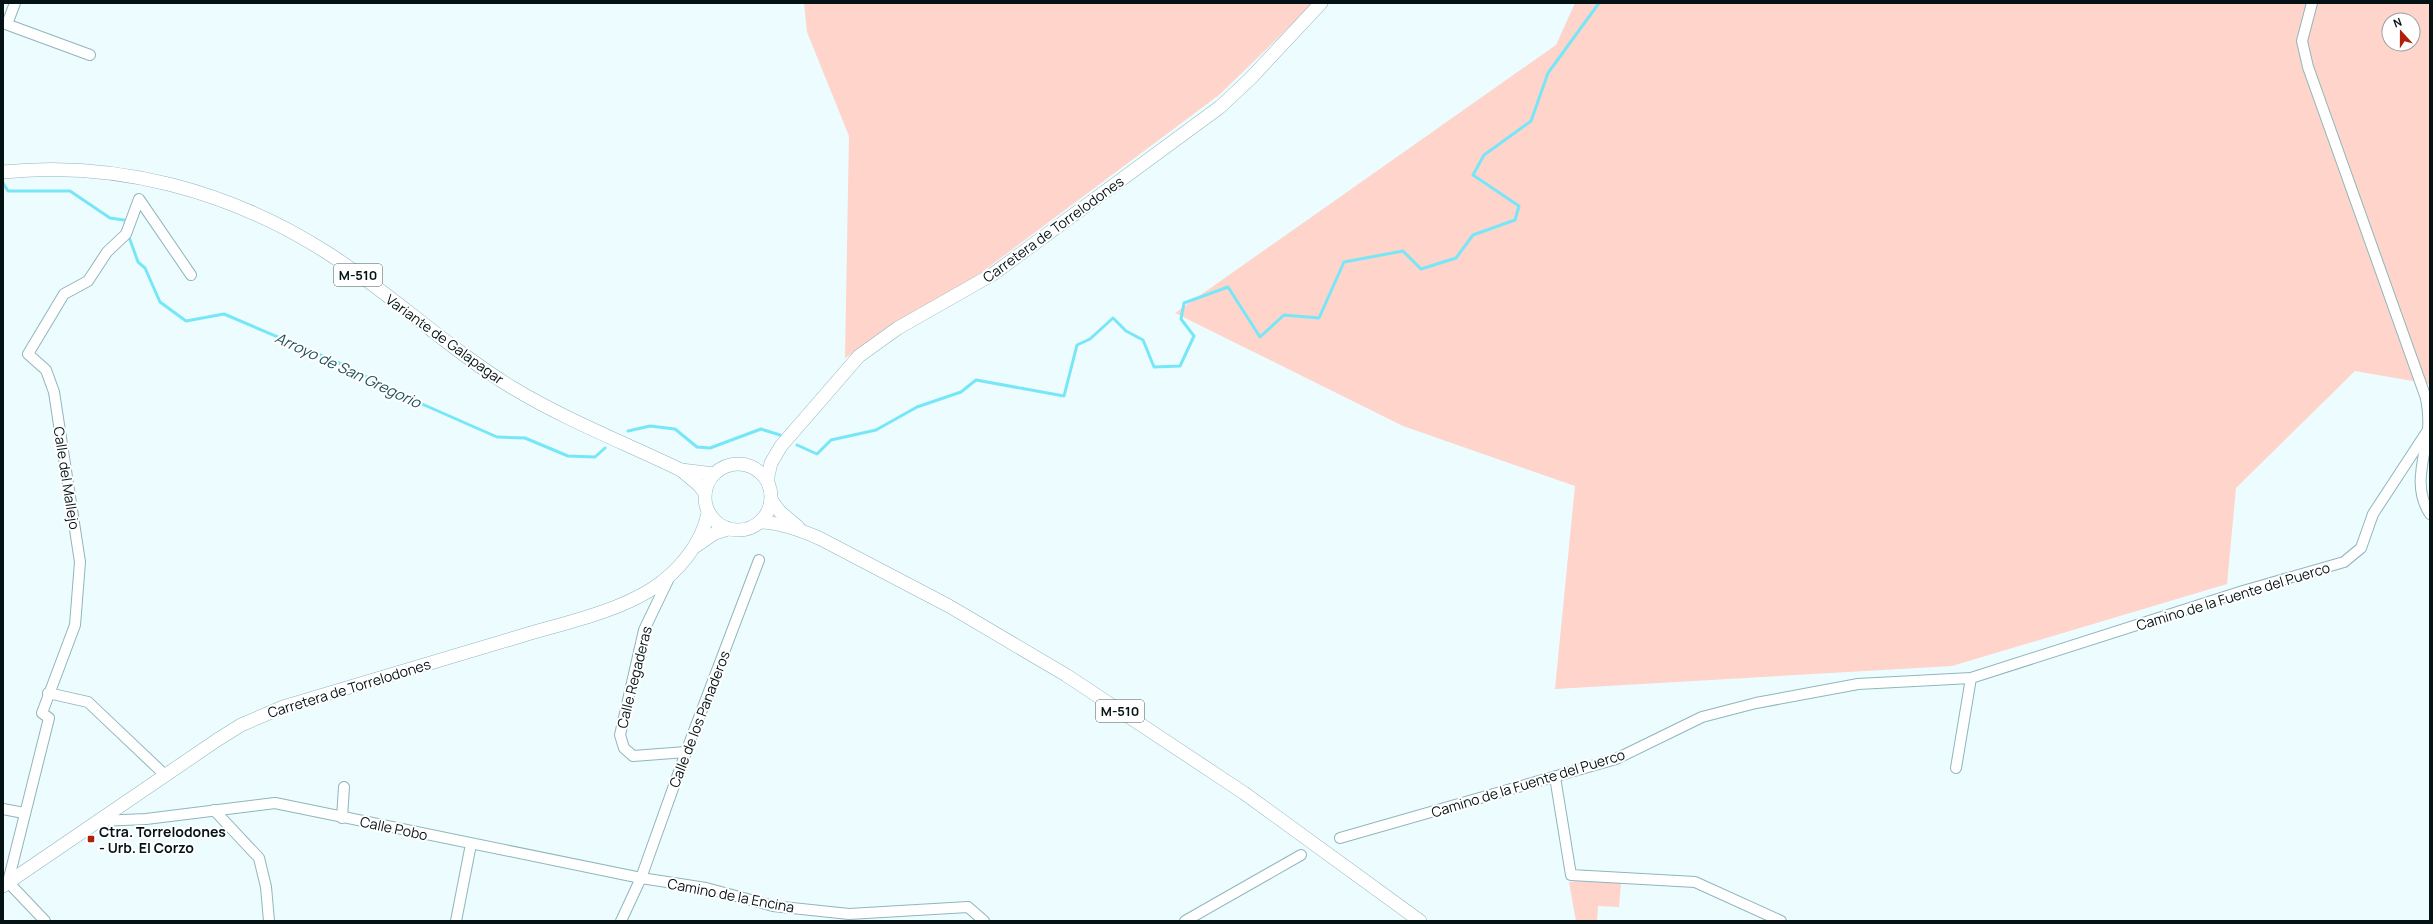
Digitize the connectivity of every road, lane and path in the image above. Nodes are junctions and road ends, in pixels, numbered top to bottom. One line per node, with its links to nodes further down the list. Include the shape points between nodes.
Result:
1 (15, 3): 4 (street)
2 (1321, 3): 9 (main road, Carretera de Torrelodones, via 1250,79 1220,107 994,274 898,328 859,356)
3 (2312, 3): 8 (street, via 2302,41 2308,67 2414,361 2426,398)
4 (5, 24): 5 (street)
5 (90, 55)
6 (3, 172): 11 (main road, Variante de Galapagar / M-510, via 36,169 85,170 131,176 164,182 204,194 255,214 326,252 514,388)
7 (191, 275): 25 (street, Calle del Mallejo, via 139,199 126,234 107,252 88,280 64,294 28,354 46,370 54,392 80,562 75,625)
8 (2428, 430): 17 (street, via 2420,473 2423,498); 24 (street, Camino de la Fuente del Puerco, via 2373,514 2361,548 2344,562 2243,591)
9 (781, 446): 10 (main road, Carretera de Torrelodones); 13 (main road, Carretera de Torrelodones)
10 (750, 466): 12 (main road, via 737,463 725,466); 13 (main road, via 760,471)
11 (681, 470): 12 (main road, M-510); 14 (main road, M-510)
12 (714, 474): 14 (main road)
13 (767, 480): 15 (main road, M-510)
14 (705, 493): 16 (main road)
15 (772, 501): 18 (main road, via 768,513); 20 (main road, M-510, via 780,512)
16 (708, 513): 19 (main road, via 717,523); 21 (main road, Carretera de Torrelodones, via 706,526)
17 (2430, 514)
18 (761, 522): 19 (main road, via 740,531); 20 (main road, M-510)
19 (728, 529): 21 (main road, Carretera de Torrelodones, via 715,533)
20 (803, 530): 50 (main road, M-510, via 949,606 1066,675 1244,793)
21 (694, 547): 23 (main road, Carretera de Torrelodones)
22 (759, 560): 26 (street, Calle de los Panaderos)
23 (673, 570): 26 (street, Calle Regaderas, via 644,630 620,735 624,748 633,756); 28 (main road, Carretera de Torrelodones, via 652,588 598,612 283,707 241,725)
24 (1971, 678): 27 (street); 29 (street, Camino de la Fuente del Puerco, via 1858,684 1756,703 1702,717 1616,759)
25 (48, 693): 28 (street, via 88,702); 34 (street, Calle del Mallejo, via 42,712 49,718)
26 (686, 752): 41 (street, Calle de los Panaderos)
27 (1956, 768)
28 (165, 775): 31 (main road, Carretera de Torrelodones)
29 (1555, 777): 38 (street, Camino de la Fuente del Puerco); 51 (street, via 1571,875 1695,882)
30 (344, 786): 35 (street)
31 (126, 802): 36 (street, via 133,813); 37 (main road, Carretera de Torrelodones)
32 (3, 809): 34 (street)
33 (214, 810): 35 (street, Calle Pobo, via 275,803); 36 (street, Calle Pobo); 45 (street, via 259,858 266,887)
34 (24, 813): 42 (street, Calle del Mallejo)
35 (342, 818): 39 (street, Calle Pobo)
36 (146, 819): 37 (street, Calle Pobo)
37 (97, 821): 42 (main road, Carretera de Torrelodones)
38 (1340, 838)
39 (472, 844): 41 (street, Calle Pobo); 46 (street)
40 (1302, 855): 49 (street)
41 (641, 878): 43 (street, Camino de la Encina, via 706,888 773,906); 47 (street, Calle de los Panaderos)
42 (5, 884): 44 (street)
43 (849, 918): 48 (street, Camino de la Encina, via 968,907)
44 (45, 921)
45 (269, 921)
46 (456, 921)
47 (621, 921)
48 (984, 921)
49 (1185, 921)
50 (1420, 921)
51 (1781, 921)

